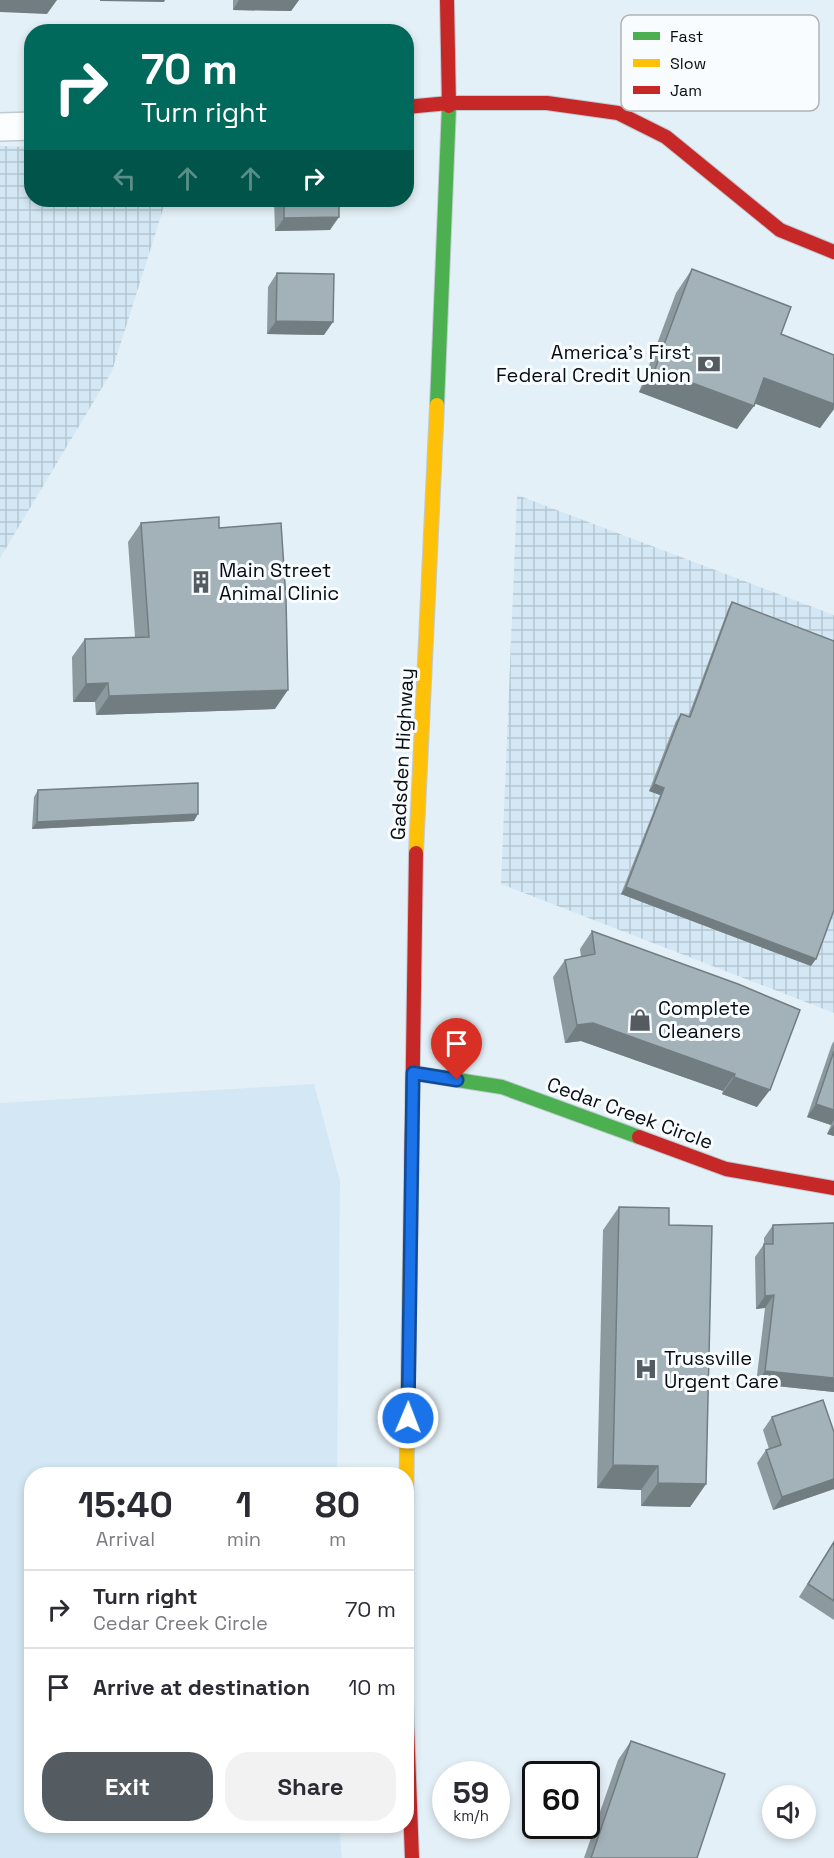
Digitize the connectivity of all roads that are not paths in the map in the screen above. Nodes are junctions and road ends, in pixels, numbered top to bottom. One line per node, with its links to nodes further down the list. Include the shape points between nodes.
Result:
1 (447, 0): 2 (main road, Gadsden Highway)
2 (449, 103): 3 (main road); 6 (main road, via 547,103 618,113 666,137 780,230); 7 (main road, Gadsden Highway, via 416,846)
3 (414, 106)
4 (24, 126): 5 (street)
5 (0, 127)
6 (834, 252)
7 (413, 1073): 8 (main road, Cedar Creek Circle, via 502,1088 726,1169); 9 (main road, Gadsden Highway)
8 (834, 1188)
9 (407, 1467)
10 (411, 1833): 11 (main road)
11 (412, 1858)

